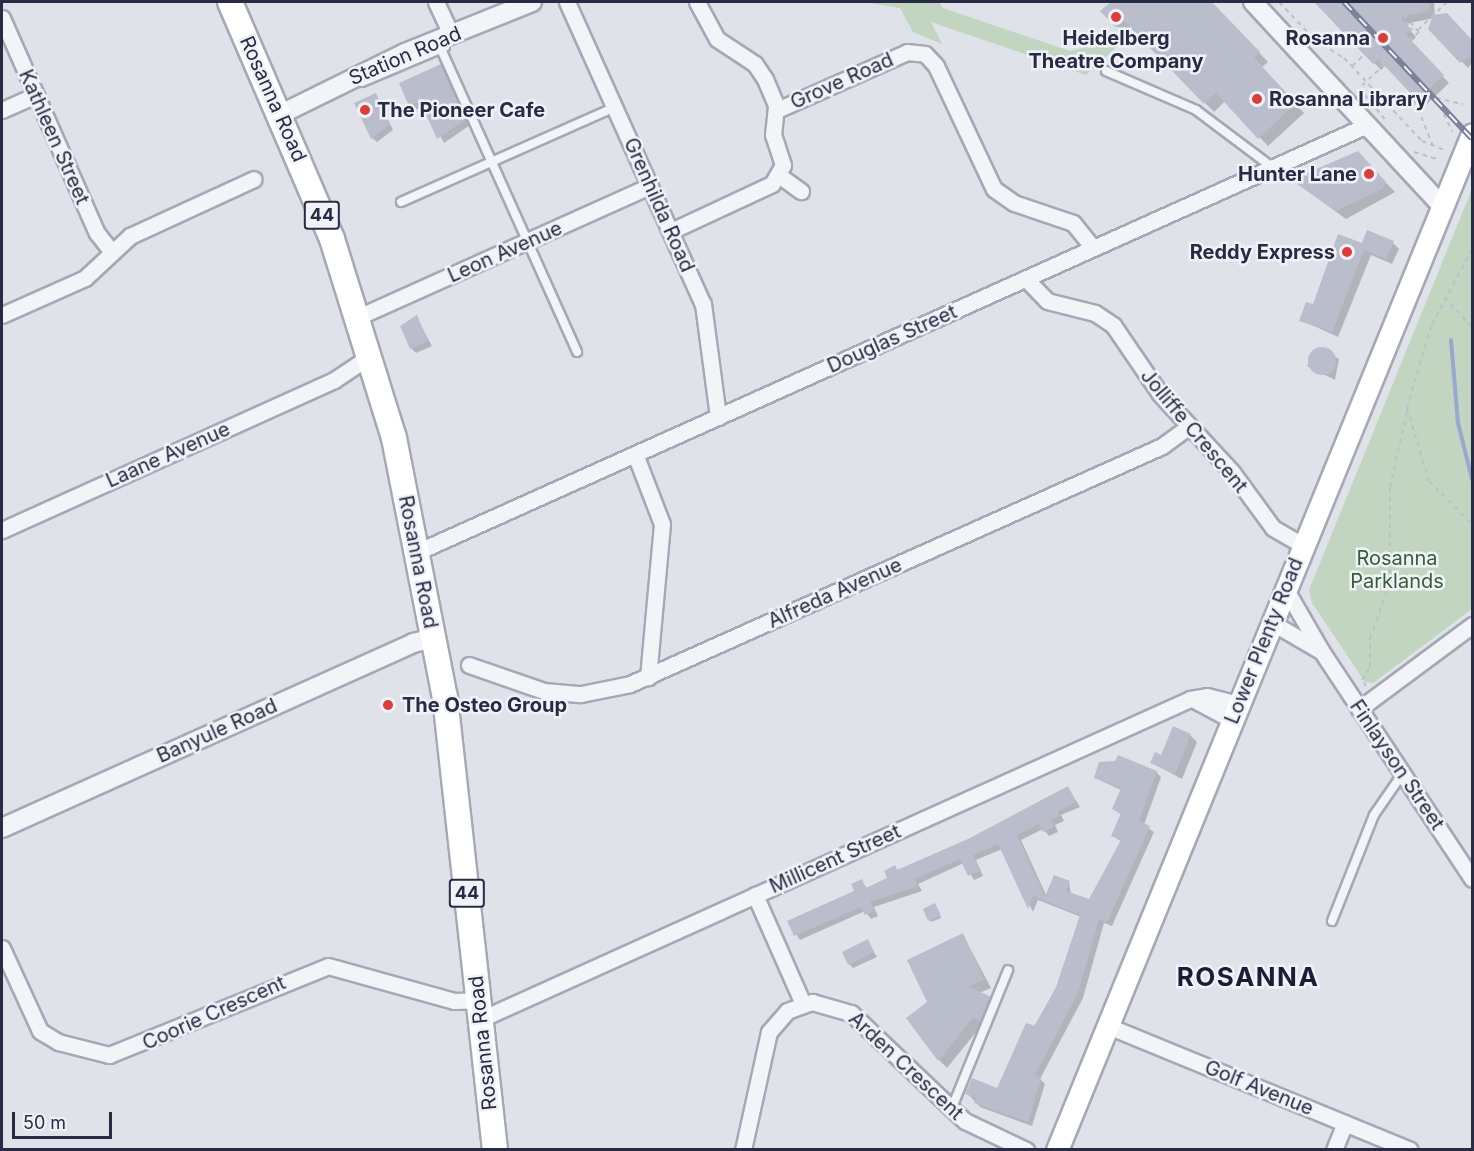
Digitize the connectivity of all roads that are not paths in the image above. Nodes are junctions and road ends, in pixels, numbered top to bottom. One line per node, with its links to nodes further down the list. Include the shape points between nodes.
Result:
1 (230, 2): 14 (highway, Rosanna Road / 44)
2 (436, 2): 8 (street)
3 (532, 2): 8 (street, Station Road)
4 (567, 2): 11 (street, Grenhilda Road)
5 (697, 2): 13 (street, Grove Road, via 717,39 759,68)
6 (1252, 2): 15 (street)
7 (2, 18): 10 (street, Kathleen Street)
8 (449, 41): 14 (street, Station Road, via 333,88); 17 (lane)
9 (1106, 71): 18 (lane, via 1196,110)
10 (35, 95): 12 (street); 28 (street, Kathleen Street, via 97,233)
11 (615, 107): 17 (lane); 21 (street, Grenhilda Road)
12 (2, 110)
13 (777, 110): 19 (street, via 773,135 783,160); 27 (street, Grove Road, via 907,52 925,54 936,66 994,189 1064,220)
14 (281, 114): 31 (highway, Rosanna Road / 44)
15 (1367, 125): 18 (street, Douglas Street); 24 (street)
16 (1462, 132): 24 (main road, Lower Plenty Road, via 1462,158)
17 (491, 163): 23 (lane); 26 (lane)
18 (1272, 167): 27 (street, Douglas Street)
19 (780, 176): 22 (street); 25 (street)
20 (254, 179): 28 (street, via 130,236)
21 (651, 186): 25 (street, Grenhilda Road); 26 (street, Leon Avenue)
22 (801, 191)
23 (401, 202)
24 (1442, 206): 38 (main road, Lower Plenty Road)
25 (671, 231): 34 (street, Grenhilda Road, via 706,315)
26 (527, 242): 31 (street, Leon Avenue); 32 (lane)
27 (1088, 251): 29 (street, Douglas Street)
28 (112, 252): 30 (street, via 85,278)
29 (1032, 276): 34 (street, Douglas Street); 35 (street, Jolliffe Crescent, via 1055,304 1095,313 1113,325)
30 (2, 315)
31 (358, 317): 33 (highway, Rosanna Road / 44)
32 (577, 352)
33 (373, 364): 37 (street, Laane Avenue); 39 (highway, Rosanna Road / 44)
34 (718, 417): 36 (street, Douglas Street)
35 (1188, 427): 38 (street, Jolliffe Crescent, via 1232,472 1273,528); 46 (street, Alfreda Avenue, via 1162,446)
36 (635, 454): 39 (street, Douglas Street); 46 (street, via 662,524)
37 (2, 530)
38 (1303, 545): 40 (main road, Lower Plenty Road)
39 (417, 552): 43 (highway, Rosanna Road / 44)
40 (1285, 588): 41 (main road, Lower Plenty Road); 44 (street, Finlayson Street)
41 (1271, 622): 44 (street, Finlayson Street); 48 (main road, Lower Plenty Road)
42 (1473, 625): 47 (street)
43 (434, 638): 50 (street, Banyule Road, via 413,643); 58 (highway, Rosanna Road / 44)
44 (1322, 652): 47 (street, Finlayson Street)
45 (469, 665): 46 (street, Alfreda Avenue, via 510,682 563,693 614,689)
46 (648, 677)
47 (1359, 709): 49 (street, Finlayson Street)
48 (1235, 712): 53 (street, Millicent Street, via 1207,696 1190,699); 59 (main road, Lower Plenty Road)
49 (1402, 773): 51 (street, Finlayson Street); 54 (lane, via 1374,815)
50 (2, 828)
51 (1467, 858): 52 (street, Finlayson Street)
52 (1473, 879)
53 (754, 895): 57 (street); 58 (street, Millicent Street)
54 (1332, 921)
55 (2, 948): 58 (street, Coorie Crescent, via 40,1031 58,1042 109,1055 328,966)
56 (1008, 970): 60 (lane)
57 (803, 1004): 60 (street, Arden Crescent, via 824,1003 851,1013); 63 (street, via 779,1017 765,1041)
58 (480, 1010): 62 (highway, Rosanna Road / 44)
59 (1107, 1026): 61 (street, Golf Avenue); 65 (main road, Lower Plenty Road)
60 (951, 1110): 64 (street, Arden Crescent, via 975,1128)
61 (1345, 1123): 66 (street); 67 (street, Golf Avenue)
62 (495, 1149)
63 (743, 1149)
64 (1026, 1149)
65 (1057, 1149)
66 (1334, 1149)
67 (1410, 1149)

